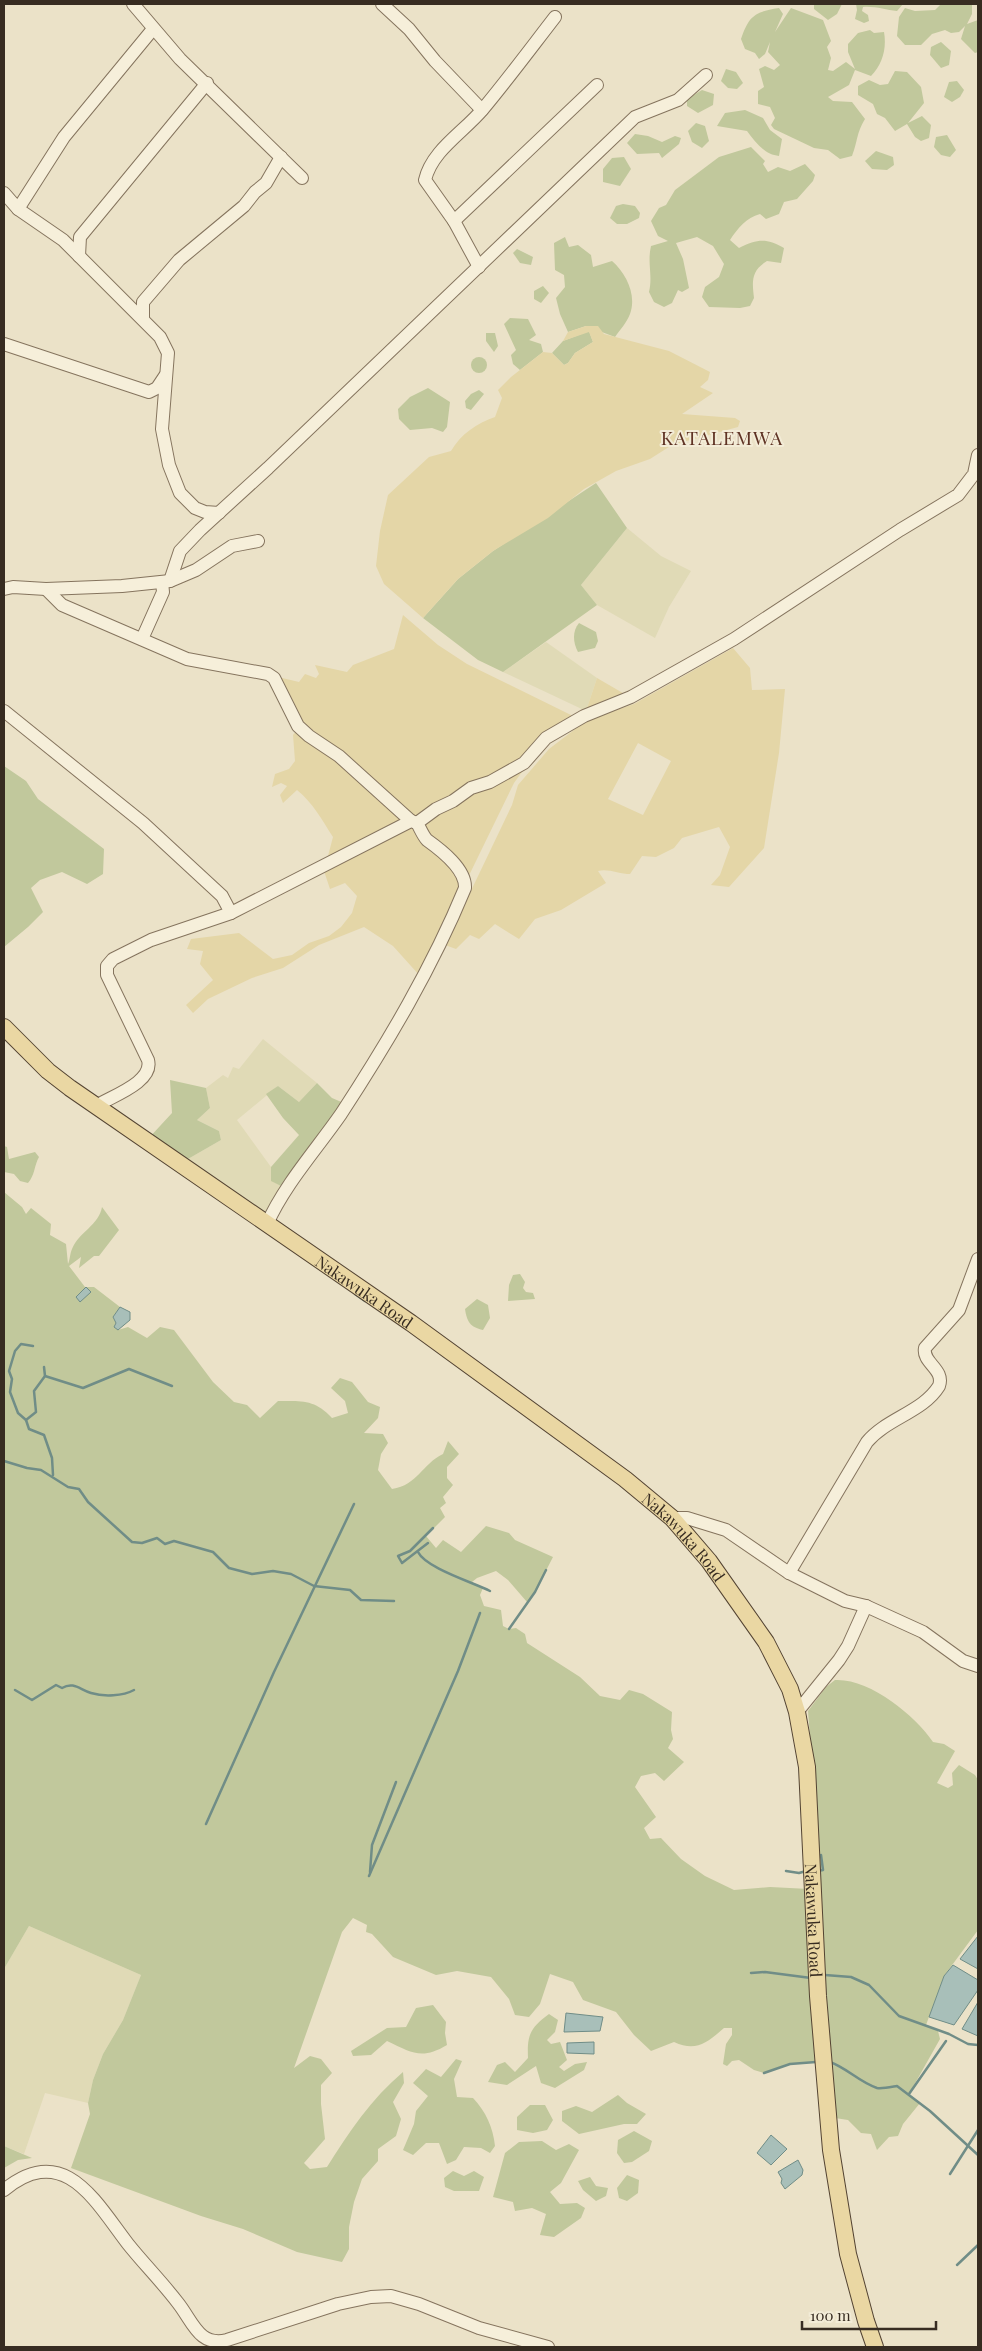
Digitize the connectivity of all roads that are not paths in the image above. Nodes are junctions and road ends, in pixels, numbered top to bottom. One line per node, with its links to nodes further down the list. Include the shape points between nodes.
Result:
1 (133, 4): 4 (street)
2 (382, 4): 8 (street)
3 (555, 17): 8 (street)
4 (153, 29): 6 (street); 12 (street, via 64,137)
5 (706, 75): 17 (street, via 678,100 635,117)
6 (207, 83): 9 (street); 14 (street)
7 (597, 85): 13 (street)
8 (482, 110): 13 (street, via 438,154 427,170 425,180)
9 (281, 157): 10 (street); 18 (street, via 266,183 244,206 179,260)
10 (302, 178)
11 (4, 193): 12 (street)
12 (18, 208): 15 (street)
13 (454, 221): 17 (street)
14 (80, 237): 15 (street); 16 (street)
15 (63, 240): 16 (street)
16 (79, 256): 19 (street)
17 (479, 267): 27 (street)
18 (143, 302): 19 (street); 20 (street)
19 (130, 304): 20 (street)
20 (143, 318): 22 (street, via 160,337 168,353)
21 (4, 344): 22 (street, via 149,392 157,388)
22 (166, 374): 26 (street, via 162,429 169,465 180,493)
23 (978, 455): 25 (street, via 974,474)
24 (978, 482): 25 (street)
25 (958, 495): 35 (street, via 734,639 630,697 561,729 546,738 524,763 490,782 471,788 453,802)
26 (200, 510): 27 (street); 28 (street)
27 (219, 512): 28 (street)
28 (203, 527): 30 (street, via 180,551)
29 (258, 541): 30 (street, via 232,546 196,570)
30 (166, 582): 32 (street); 33 (street)
31 (4, 589): 32 (street)
32 (46, 589): 33 (street, via 62,605)
33 (142, 639): 35 (street, via 187,659 268,674 274,678 298,726 339,756)
34 (4, 711): 36 (street, via 143,823 222,896)
35 (414, 822): 36 (street); 39 (street, via 460,873 465,888 407,1010 340,1115 282,1196)
36 (231, 913): 38 (street, via 151,940 110,962 107,976 148,1060 149,1069 134,1085)
37 (4, 1027): 38 (main road, Nakawuka Road, via 48,1071)
38 (96, 1106): 39 (main road, Nakawuka Road)
39 (267, 1224): 41 (main road, Nakawuka Road, via 417,1326 625,1479)
40 (978, 1259): 42 (street, via 959,1310 924,1350 940,1374 939,1386 927,1399 886,1425 868,1442)
41 (672, 1518): 42 (street, via 688,1518 726,1530); 45 (main road, Nakawuka Road, via 709,1561 766,1642 790,1689)
42 (790, 1573): 43 (street, via 845,1600)
43 (866, 1606): 44 (street, via 923,1632 963,1661); 45 (street, via 848,1646)
44 (978, 1666)
45 (797, 1712): 48 (main road, Nakawuka Road, via 807,1767 818,1996 831,2150 848,2254)
46 (4, 2190): 47 (street, via 32,2173 49,2171 75,2181 107,2212 126,2241 208,2341 227,2340 338,2304 391,2296 479,2328)
47 (548, 2347)
48 (876, 2347)

